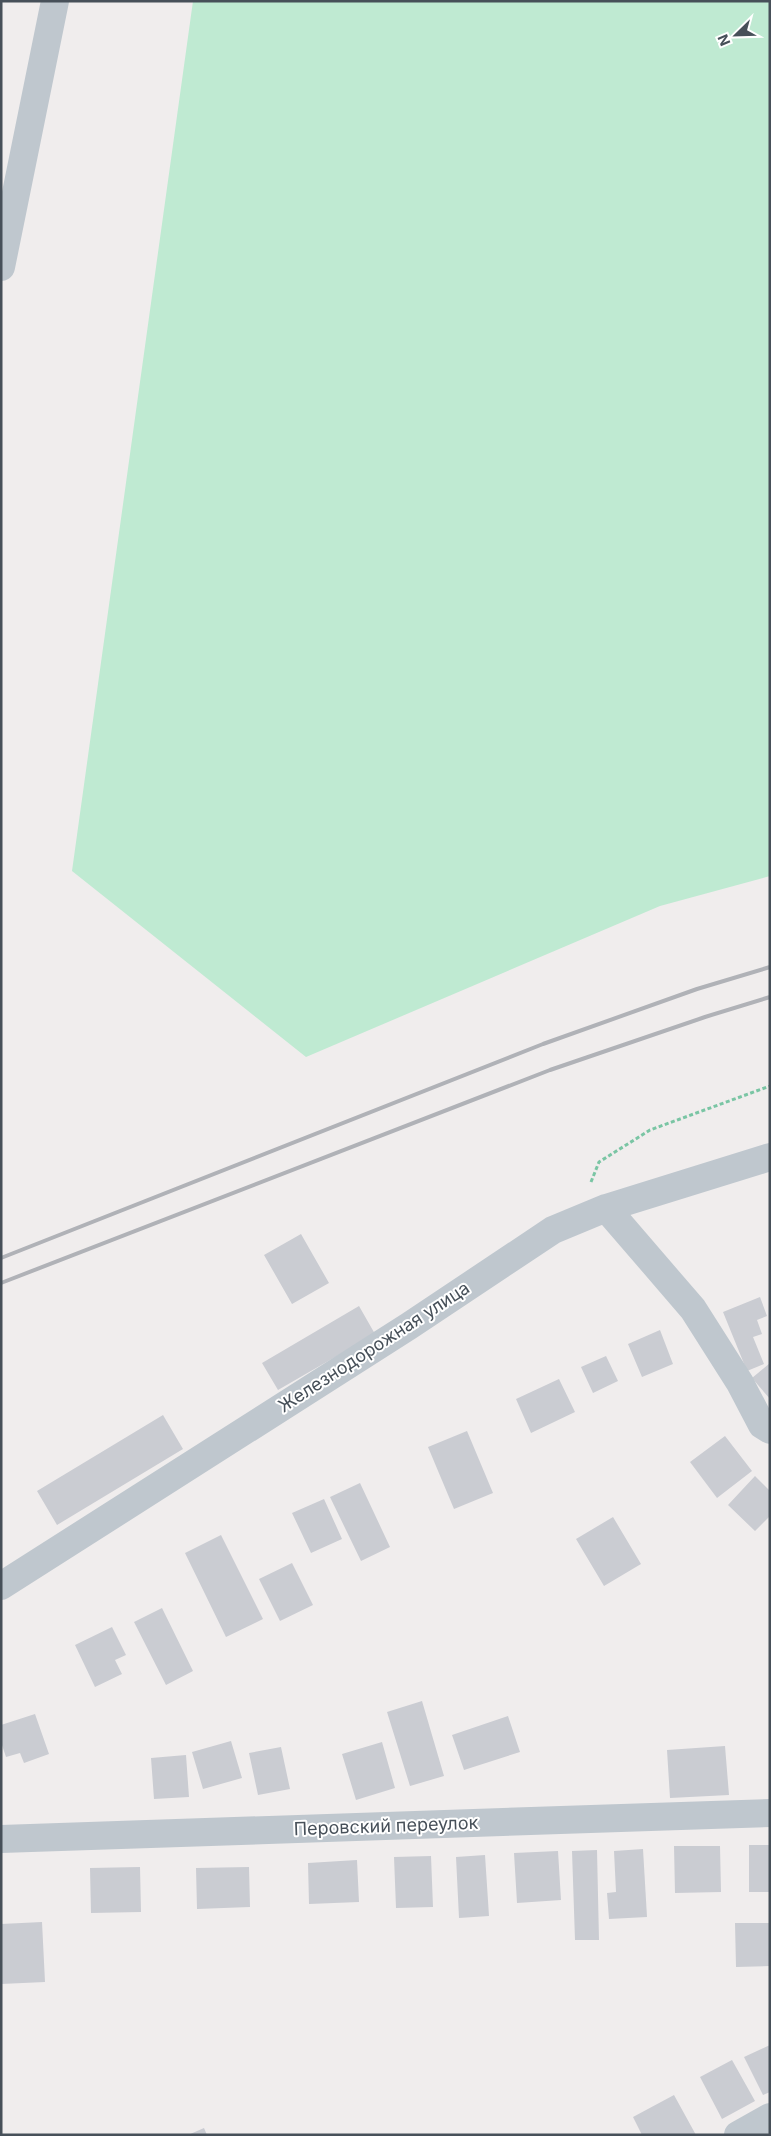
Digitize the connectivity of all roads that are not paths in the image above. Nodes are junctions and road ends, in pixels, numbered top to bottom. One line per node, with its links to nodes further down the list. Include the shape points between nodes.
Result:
1 (55, 1): 2 (street)
2 (1, 267)
3 (770, 1157): 4 (street, Железнодорожная улица)
4 (606, 1208): 5 (street, via 693,1309 740,1383 762,1425); 6 (street, Железнодорожная улица, via 553,1230 409,1326)
5 (770, 1430)
6 (1, 1586)
7 (770, 1813): 8 (street, Перовский переулок)
8 (1, 1839)
9 (770, 2117): 10 (street)
10 (738, 2135)

